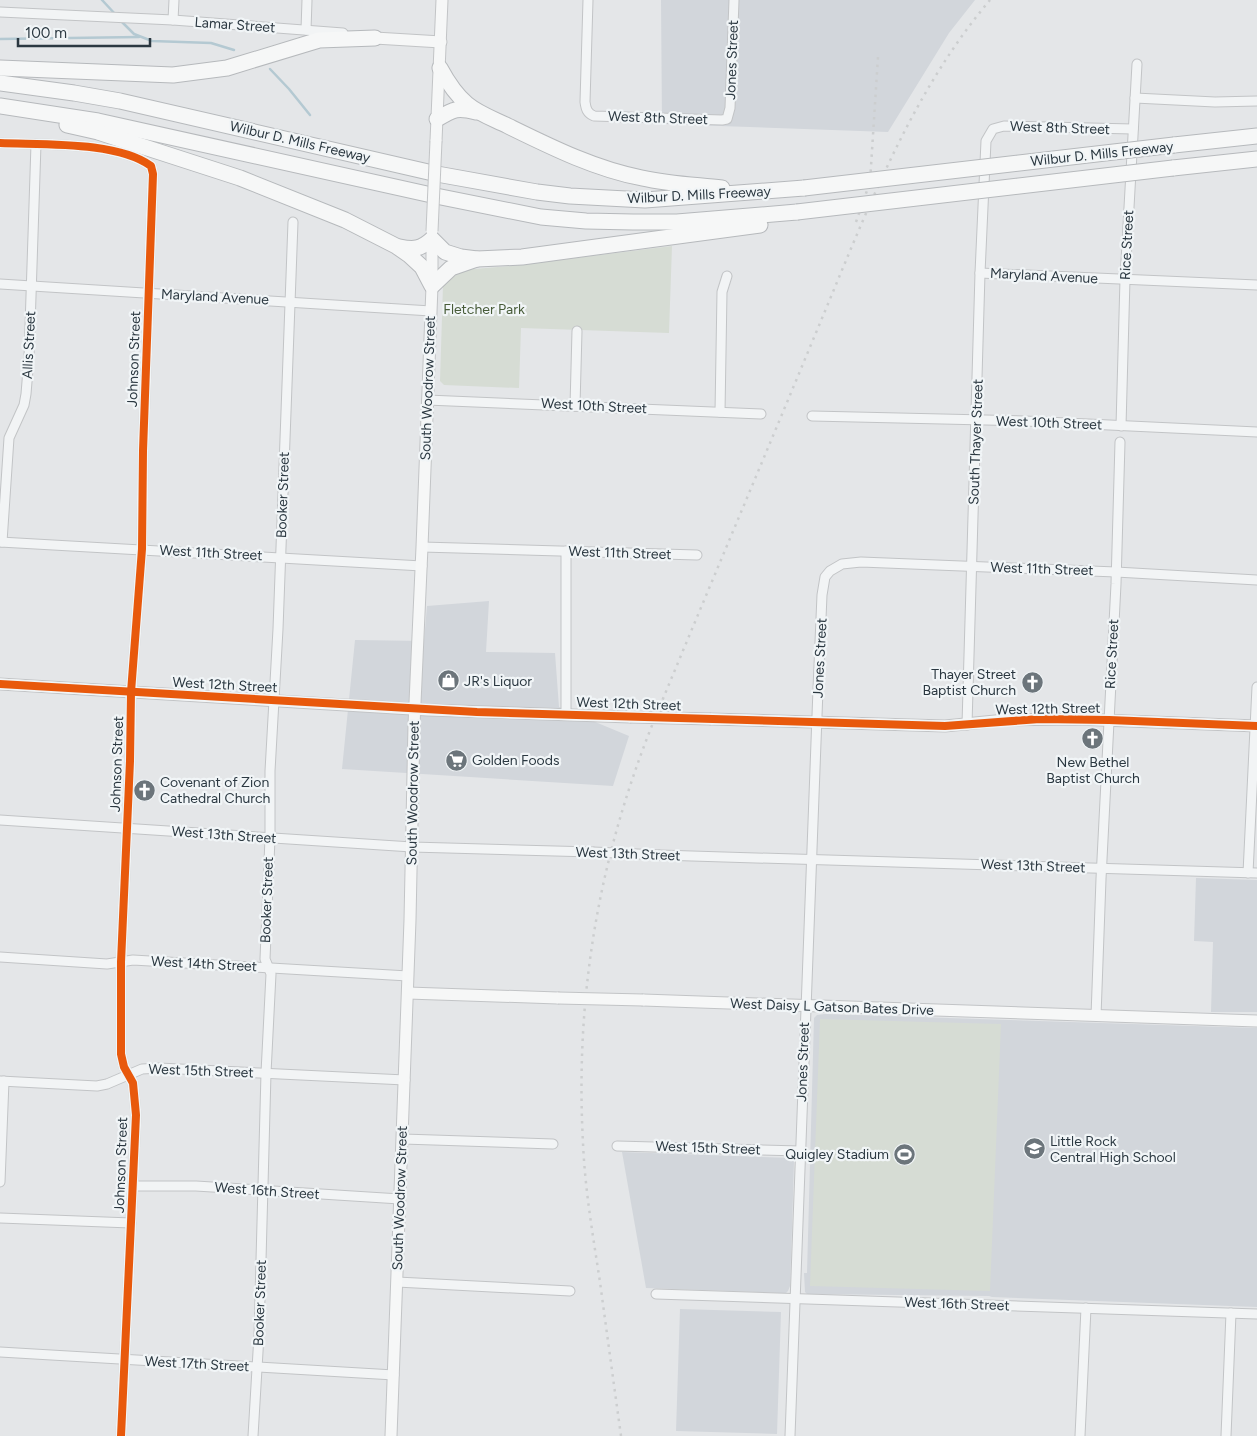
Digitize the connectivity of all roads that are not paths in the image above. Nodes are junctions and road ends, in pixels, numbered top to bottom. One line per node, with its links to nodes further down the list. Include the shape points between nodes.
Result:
1 (174, 0): 7 (street)
2 (307, 0): 8 (street)
3 (442, 0): 10 (main road, South Woodrow Street)
4 (588, 0): 20 (street, West 8th Street, via 585,102 590,114)
5 (734, 0): 20 (street, Jones Street)
6 (0, 12): 7 (street, Lamar Street)
7 (173, 20): 8 (street, Lamar Street)
8 (306, 30): 9 (street, Lamar Street)
9 (376, 38): 10 (main road, Lamar Street); 12 (highway, via 319,40 227,68 173,75)
10 (440, 42): 13 (main road, South Woodrow Street)
11 (1137, 64): 15 (street, Rice Street)
12 (0, 68)
13 (440, 68): 18 (highway, via 465,103); 19 (main road, South Woodrow Street)
14 (0, 83): 27 (highway, Wilbur D. Mills Freeway, via 120,101 437,174 537,192 645,200)
15 (1135, 98): 16 (street); 21 (street, Rice Street)
16 (1257, 101)
17 (0, 108): 28 (highway, Wilbur D. Mills Freeway, via 98,121 541,216 642,222); 31 (highway, via 98,132 240,178 345,220)
18 (480, 112): 19 (highway, via 451,110); 27 (highway, via 611,170 668,183)
19 (437, 119): 30 (main road, South Woodrow Street, bridge)
20 (727, 119)
21 (1133, 129): 22 (street, West 8th Street, via 1004,126 996,127); 35 (street, Rice Street)
22 (990, 133): 33 (street, South Thayer Street, via 985,148)
23 (1257, 136): 27 (highway, Wilbur D. Mills Freeway, bridge)
24 (0, 143): 25 (street)
25 (36, 144): 38 (street, Allis Street); 40 (street, Johnson Street, via 99,149 141,160 151,166)
26 (1257, 160): 28 (highway, Wilbur D. Mills Freeway, bridge, via 868,204)
27 (771, 191)
28 (797, 216): 32 (highway, via 551,254)
29 (293, 222): 41 (street, Booker Street)
30 (432, 235): 31 (highway, via 425,246 418,249); 32 (highway, via 448,254); 39 (main road, South Woodrow Street)
31 (396, 246): 39 (highway, via 418,262)
32 (477, 259): 39 (highway, via 451,268)
33 (980, 273): 35 (street, Maryland Avenue); 49 (street, South Thayer Street)
34 (727, 276): 46 (street, via 722,292)
35 (1125, 279): 37 (street, Maryland Avenue); 50 (street, Rice Street)
36 (0, 284): 38 (street, Maryland Avenue)
37 (1257, 285)
38 (31, 286): 40 (street, Maryland Avenue); 53 (street, Allis Street, via 26,394 9,438)
39 (432, 286): 42 (main road, South Woodrow Street)
40 (150, 293): 41 (street, Maryland Avenue); 55 (street, Johnson Street)
41 (290, 302): 42 (street, Maryland Avenue); 58 (street, Booker Street)
42 (430, 311): 44 (main road, South Woodrow Street)
43 (577, 331): 45 (street)
44 (427, 400): 45 (street, West 10th Street); 54 (main road, South Woodrow Street)
45 (575, 406): 46 (street, West 10th Street)
46 (720, 412): 47 (street, West 10th Street)
47 (761, 414)
48 (812, 416): 49 (street, West 10th Street)
49 (976, 420): 50 (street, West 10th Street); 60 (street, South Thayer Street)
50 (1121, 426): 51 (street, West 10th Street)
51 (1257, 432)
52 (1120, 442): 62 (street, Rice Street)
53 (1, 542): 55 (street, West 11th Street)
54 (422, 547): 56 (street, West 11th Street); 59 (main road, South Woodrow Street)
55 (142, 550): 58 (street, West 11th Street); 66 (street, Johnson Street)
56 (566, 551): 57 (street, West 11th Street); 69 (street)
57 (697, 555)
58 (281, 558): 59 (street, West 11th Street); 67 (street, Booker Street)
59 (422, 566): 68 (main road, South Woodrow Street)
60 (972, 567): 61 (street, West 11th Street, via 861,562 842,564); 62 (street, West 11th Street); 72 (street, South Thayer Street)
61 (830, 571): 71 (street, Jones Street, via 825,577 822,595)
62 (1116, 572): 63 (street, West 11th Street); 70 (street, Rice Street)
63 (1257, 580)
64 (0, 684): 66 (main road, West 12th Street)
65 (1257, 688): 73 (street)
66 (131, 692): 67 (main road, West 12th Street); 75 (street, Johnson Street)
67 (273, 701): 68 (main road, West 12th Street); 76 (street, Booker Street)
68 (415, 709): 69 (main road, West 12th Street); 77 (main road, South Woodrow Street)
69 (566, 715): 71 (main road, West 12th Street, bridge)
70 (1109, 720): 72 (main road, West 12th Street, via 1005,720); 73 (main road, West 12th Street); 79 (street, Rice Street)
71 (817, 722): 72 (main road, West 12th Street); 78 (street, Jones Street)
72 (967, 725)
73 (1256, 726): 80 (street)
74 (0, 820): 75 (street, West 13th Street)
75 (126, 829): 76 (street, West 13th Street); 82 (street, Johnson Street)
76 (270, 838): 77 (street, West 13th Street); 83 (street, Booker Street, via 265,959)
77 (412, 847): 78 (street, West 13th Street, bridge); 84 (main road, South Woodrow Street)
78 (812, 859): 79 (street, West 13th Street); 86 (street, Jones Street)
79 (1101, 868): 80 (street, West 13th Street); 87 (street, Rice Street)
80 (1253, 873)
81 (0, 957): 82 (street, West 14th Street, via 107,964)
82 (121, 962): 83 (street, West 14th Street); 90 (street, Johnson Street, via 121,1054)
83 (268, 967): 84 (street, West 14th Street); 89 (street, Booker Street, via 271,974)
84 (408, 976): 85 (main road, South Woodrow Street)
85 (408, 993): 86 (main road, West Daisy L Gatson Bates Drive, bridge); 91 (main road, South Woodrow Street)
86 (805, 1006): 87 (main road, West Daisy L Gatson Bates Drive); 96 (street, Jones Street)
87 (1096, 1016): 88 (main road, West Daisy L Gatson Bates Drive)
88 (1257, 1021)
89 (266, 1073): 90 (street, West 15th Street, via 159,1068 142,1069); 91 (street, West 15th Street); 99 (street, Booker Street)
90 (129, 1076): 92 (street, West 15th Street, via 97,1086); 98 (street, Johnson Street, via 133,1083 136,1115)
91 (405, 1080): 93 (main road, South Woodrow Street)
92 (2, 1081): 97 (street)
93 (403, 1139): 94 (street); 100 (main road, South Woodrow Street)
94 (553, 1144)
95 (617, 1146): 96 (street, West 15th Street)
96 (800, 1151): 106 (street, Jones Street)
97 (0, 1182)
98 (133, 1186): 99 (street, West 16th Street); 102 (street, Johnson Street)
99 (264, 1191): 100 (street, West 16th Street); 112 (street, Booker Street)
100 (400, 1199): 103 (main road, South Woodrow Street)
101 (0, 1218): 102 (street)
102 (131, 1223): 111 (street, Johnson Street)
103 (397, 1282): 104 (street); 113 (main road, South Woodrow Street)
104 (570, 1291)
105 (656, 1294): 106 (street, West 16th Street)
106 (795, 1300): 107 (street, West 16th Street); 117 (street, Jones Street)
107 (1086, 1308): 108 (street, West 16th Street); 118 (street)
108 (1231, 1312): 109 (street, West 16th Street); 119 (street)
109 (1257, 1314)
110 (0, 1352): 111 (street, West 17th Street)
111 (124, 1360): 112 (street, West 17th Street); 114 (street, Johnson Street)
112 (257, 1367): 113 (street, West 17th Street); 115 (street, Booker Street)
113 (394, 1375): 116 (main road, South Woodrow Street)
114 (121, 1436)
115 (253, 1436)
116 (391, 1436)
117 (790, 1436)
118 (1080, 1436)
119 (1226, 1436)

